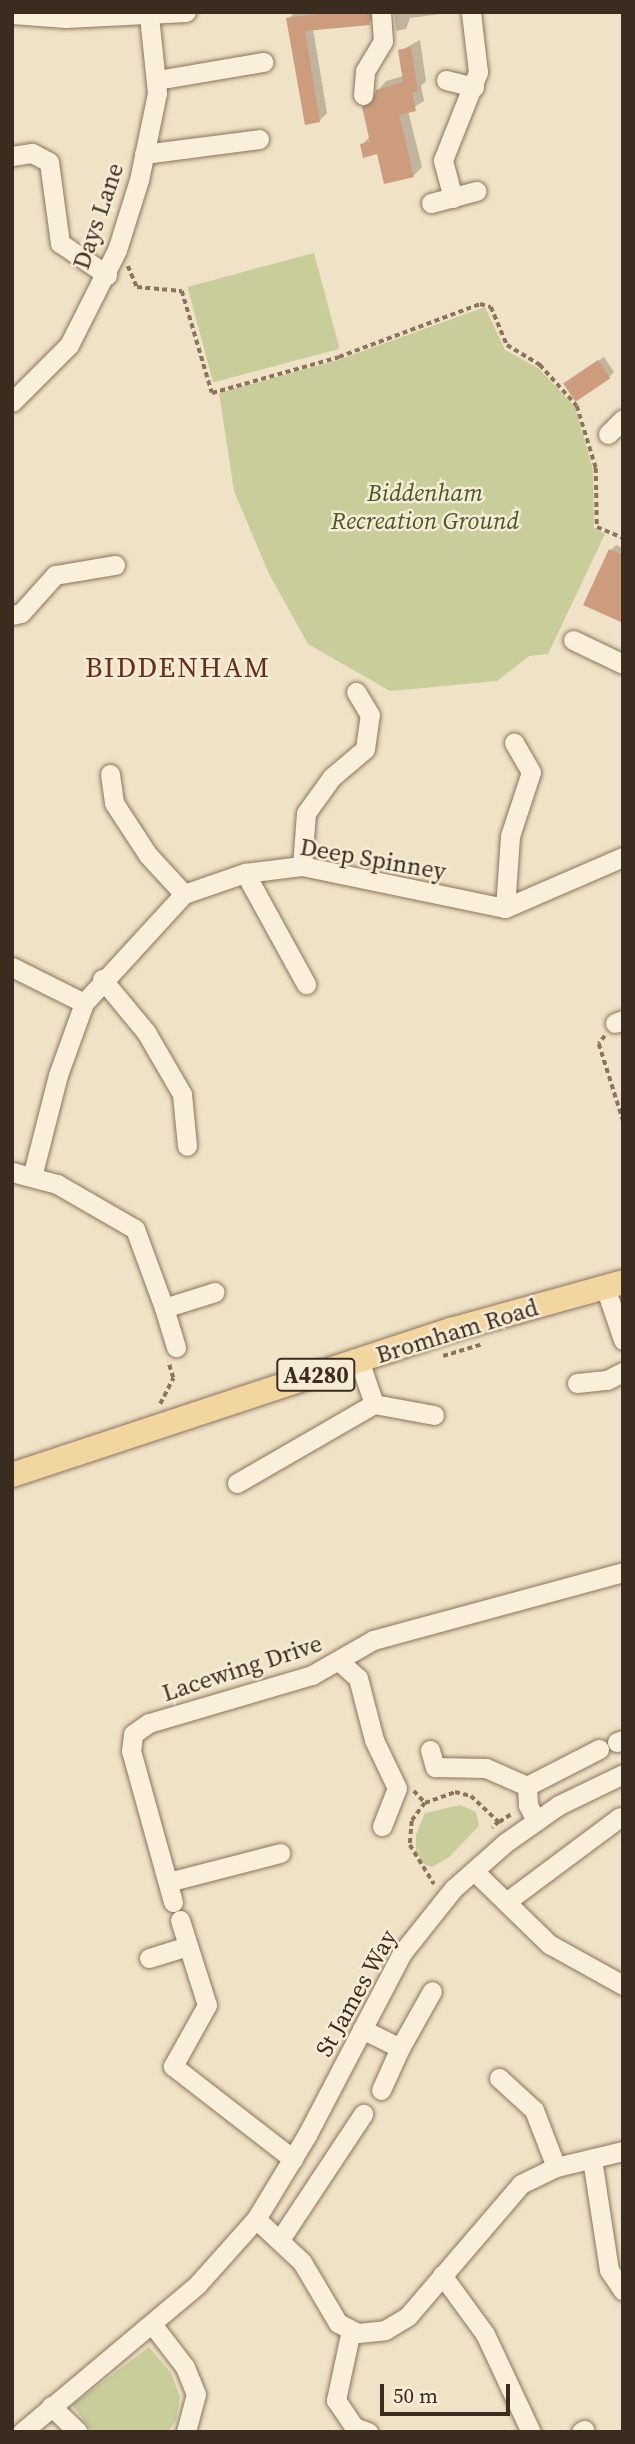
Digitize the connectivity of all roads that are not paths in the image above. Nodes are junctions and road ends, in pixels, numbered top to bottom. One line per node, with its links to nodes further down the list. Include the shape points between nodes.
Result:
1 (186, 12): 6 (street)
2 (381, 12): 11 (street, via 383,41 365,71)
3 (471, 12): 10 (street, via 479,55)
4 (12, 14): 5 (street)
5 (55, 15): 6 (street)
6 (149, 16): 8 (street, Days Lane)
7 (263, 62): 8 (street)
8 (156, 80): 13 (street, Days Lane)
9 (446, 80): 10 (street)
10 (474, 87): 16 (street, via 445,146 443,160)
11 (363, 95)
12 (259, 139): 13 (street)
13 (144, 154): 18 (street, Days Lane)
14 (12, 156): 18 (street, via 32,153 50,162 60,243)
15 (476, 191): 16 (street)
16 (453, 198): 17 (street)
17 (431, 204)
18 (107, 275): 19 (street, Days Lane, via 69,345)
19 (12, 402)
20 (623, 419): 21 (street)
21 (608, 434)
22 (115, 565): 23 (street, via 55,575 21,613)
23 (12, 615)
24 (573, 640): 25 (street)
25 (623, 664)
26 (356, 692): 30 (street, via 370,715 365,749 332,777 306,813)
27 (513, 742): 33 (street, via 531,772 510,836)
28 (110, 774): 32 (street, via 114,803 148,855)
29 (623, 857): 33 (street)
30 (302, 866): 31 (street, Deep Spinney); 33 (street, Deep Spinney)
31 (245, 873): 32 (street, Deep Spinney); 36 (street)
32 (184, 894): 35 (street, Deep Spinney)
33 (505, 908)
34 (12, 967): 37 (street)
35 (102, 979): 37 (street, Deep Spinney); 38 (street, via 146,1032 182,1094)
36 (306, 984)
37 (84, 1003): 40 (street, Deep Spinney, via 58,1075)
38 (187, 1146)
39 (12, 1172): 40 (street)
40 (32, 1177): 43 (street, via 57,1184 135,1230)
41 (614, 1284): 44 (street); 46 (main road, Bromham Road / A4280)
42 (215, 1292): 43 (street)
43 (164, 1308): 45 (street)
44 (623, 1340)
45 (176, 1347)
46 (359, 1360): 49 (street); 51 (main road, Bromham Road / A4280)
47 (623, 1373): 48 (street)
48 (577, 1383)
49 (374, 1404): 50 (street); 52 (street)
50 (434, 1415)
51 (12, 1475)
52 (237, 1483)
53 (623, 1572): 54 (street, Lacewing Drive, via 373,1640)
54 (340, 1662): 61 (street, via 358,1678 374,1740 397,1788); 64 (street, Lacewing Drive, via 312,1675 149,1723 133,1734 131,1751)
55 (599, 1749): 58 (street)
56 (430, 1750): 58 (street, via 435,1767 486,1768)
57 (623, 1774): 60 (street, St James Way)
58 (527, 1786): 60 (street, via 528,1805)
59 (620, 1817): 65 (street)
60 (536, 1821): 63 (street, St James Way)
61 (382, 1826)
62 (280, 1853): 64 (street)
63 (474, 1871): 65 (street); 70 (street, St James Way, via 402,1953)
64 (168, 1882): 66 (street)
65 (506, 1902): 68 (street, via 549,1944)
66 (188, 1946): 67 (street); 76 (street, via 207,2005 173,2066)
67 (149, 1958)
68 (623, 1985)
69 (432, 1991): 71 (street)
70 (362, 2029): 71 (street); 76 (street, St James Way)
71 (400, 2048): 73 (street)
72 (499, 2078): 78 (street, via 534,2110)
73 (381, 2090)
74 (363, 2113): 80 (street)
75 (623, 2151): 77 (street)
76 (293, 2159): 79 (street, St James Way)
77 (592, 2159): 78 (street); 82 (street, via 609,2270)
78 (556, 2167): 81 (street, via 521,2184)
79 (256, 2219): 80 (street); 83 (street, St James Way, via 197,2285)
80 (281, 2238): 84 (street, via 302,2262 338,2323)
81 (442, 2275): 84 (street, via 408,2316 385,2330); 90 (street, via 485,2334)
82 (623, 2291)
83 (152, 2324): 85 (street, St James Way); 89 (street, via 185,2367 196,2394)
84 (351, 2330): 86 (street, via 336,2400 354,2427)
85 (51, 2406): 87 (street, St James Way); 88 (street)
86 (364, 2431)
87 (22, 2432)
88 (78, 2432)
89 (187, 2432)
90 (531, 2432)

